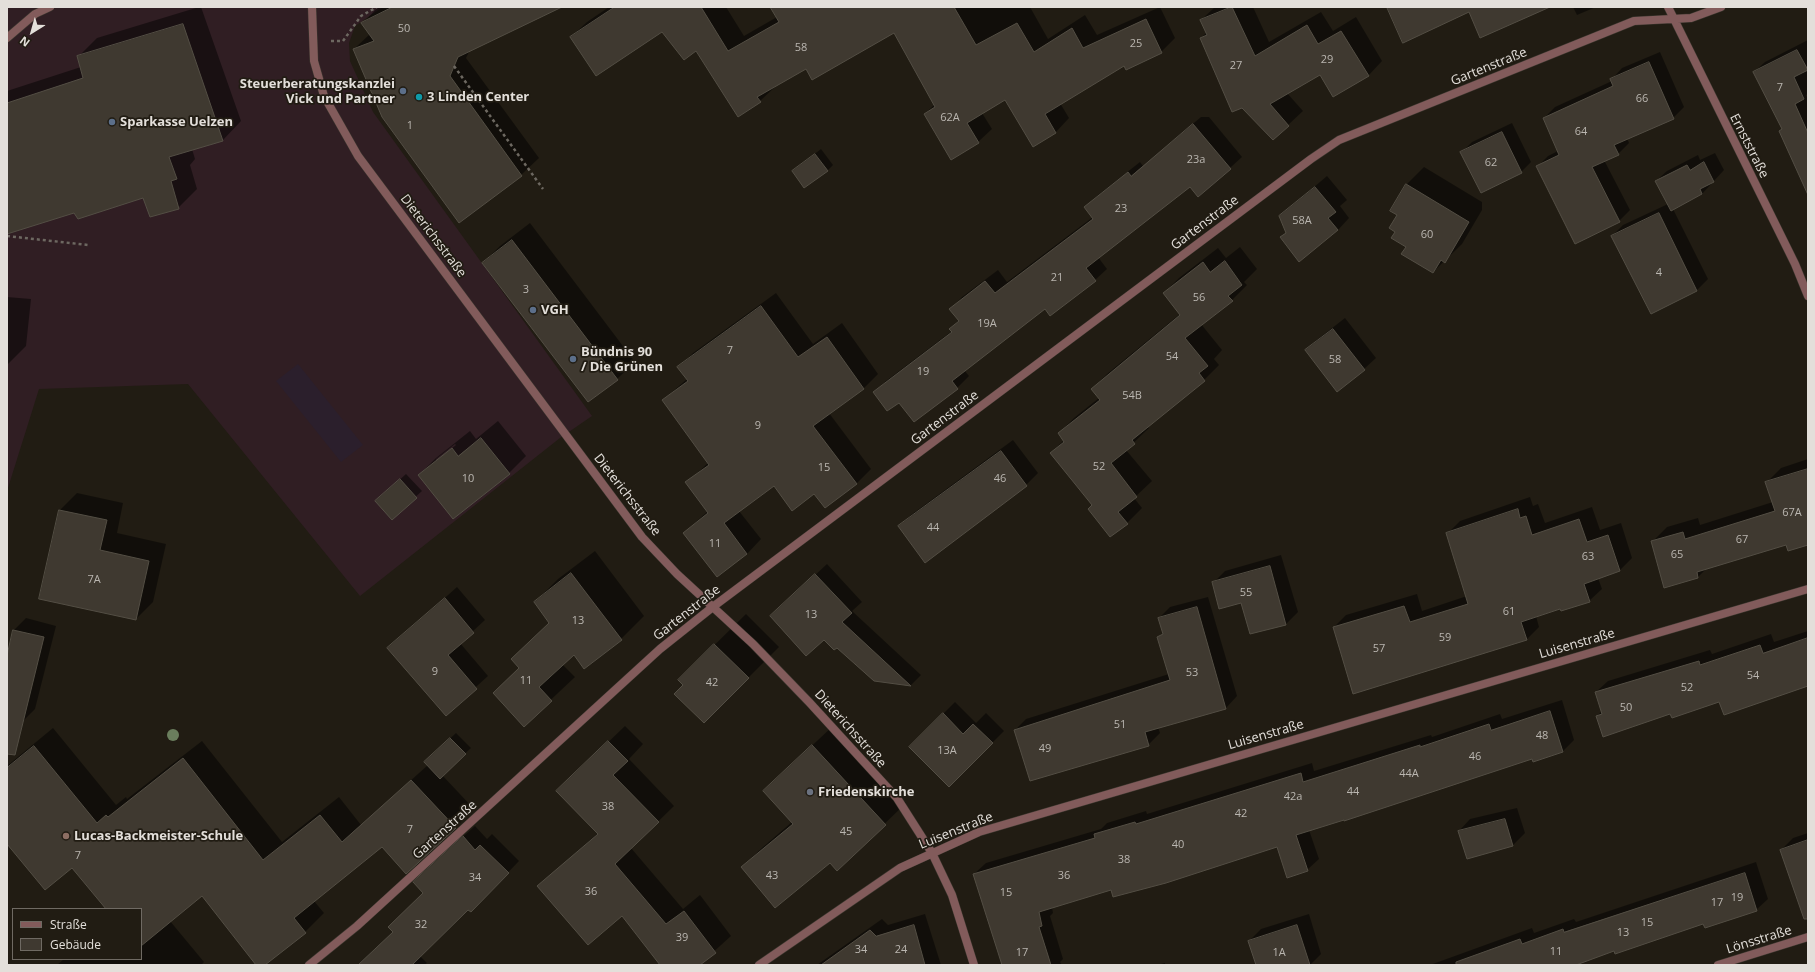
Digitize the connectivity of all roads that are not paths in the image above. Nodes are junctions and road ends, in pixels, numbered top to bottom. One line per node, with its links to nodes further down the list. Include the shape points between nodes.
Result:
1 (50, 7): 6 (street, via 35,14)
2 (312, 7): 9 (street, Dieterichsstraße, via 314,61 324,96 358,156 642,537 677,574)
3 (1668, 7): 5 (street, Ernststraße)
4 (1721, 7): 5 (street, Gartenstraße, via 1691,18)
5 (1674, 19): 7 (street, Ernststraße, via 1795,264); 9 (street, Gartenstraße, via 1634,21 1339,140 1310,159)
6 (7, 38)
7 (1808, 296)
8 (1808, 589): 10 (street, Luisenstraße, via 987,829)
9 (714, 606): 10 (street, Dieterichsstraße, via 809,702 897,798); 12 (street, Gartenstraße, via 660,649 363,921)
10 (932, 853): 13 (street, Luisenstraße, via 900,868); 14 (street, Dieterichsstraße, via 952,895)
11 (1808, 938): 15 (street, Lönsstraße)
12 (309, 965)
13 (759, 965)
14 (974, 965)
15 (1718, 965)

